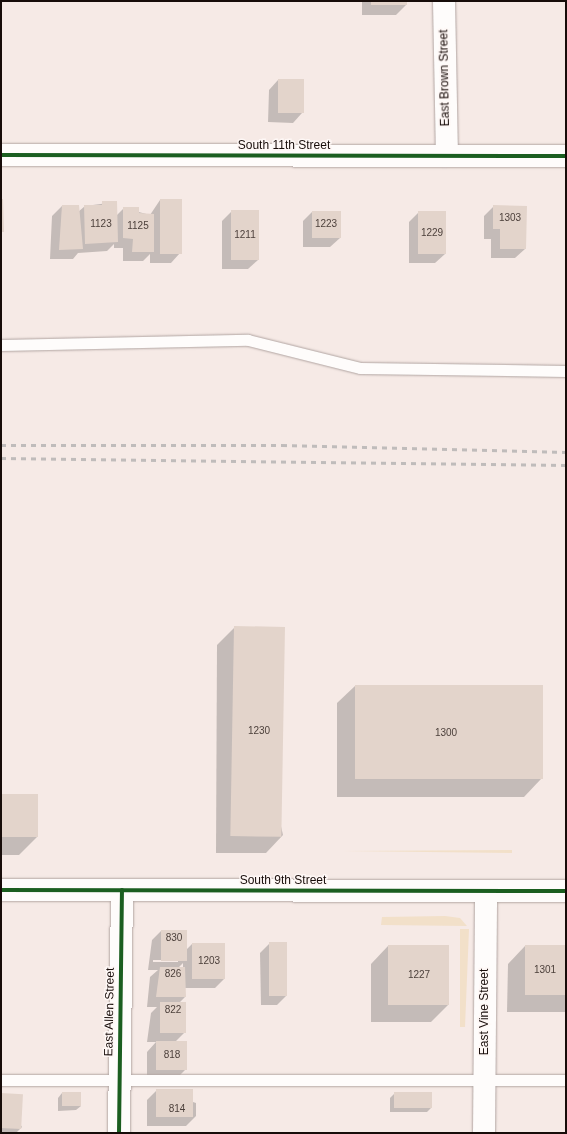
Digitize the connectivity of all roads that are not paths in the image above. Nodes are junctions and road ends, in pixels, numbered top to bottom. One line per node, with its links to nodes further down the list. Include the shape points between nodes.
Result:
1 (444, 1): 3 (street, East Brown Street)
2 (1, 155): 3 (street, South 11th Street)
3 (447, 156): 4 (street, South 11th Street)
4 (566, 156)
5 (1, 345): 6 (lane, via 248,340 360,368)
6 (566, 372)
7 (1, 890): 8 (street, South 9th Street)
8 (122, 890): 9 (street, South 9th Street); 12 (street, East Allen Street)
9 (486, 891): 10 (street, South 9th Street); 13 (street, East Vine Street)
10 (566, 891)
11 (1, 1080): 12 (lane)
12 (120, 1080): 13 (lane); 15 (street, East Allen Street)
13 (484, 1080): 14 (lane); 16 (street, East Vine Street)
14 (566, 1080)
15 (119, 1133)
16 (484, 1133)

